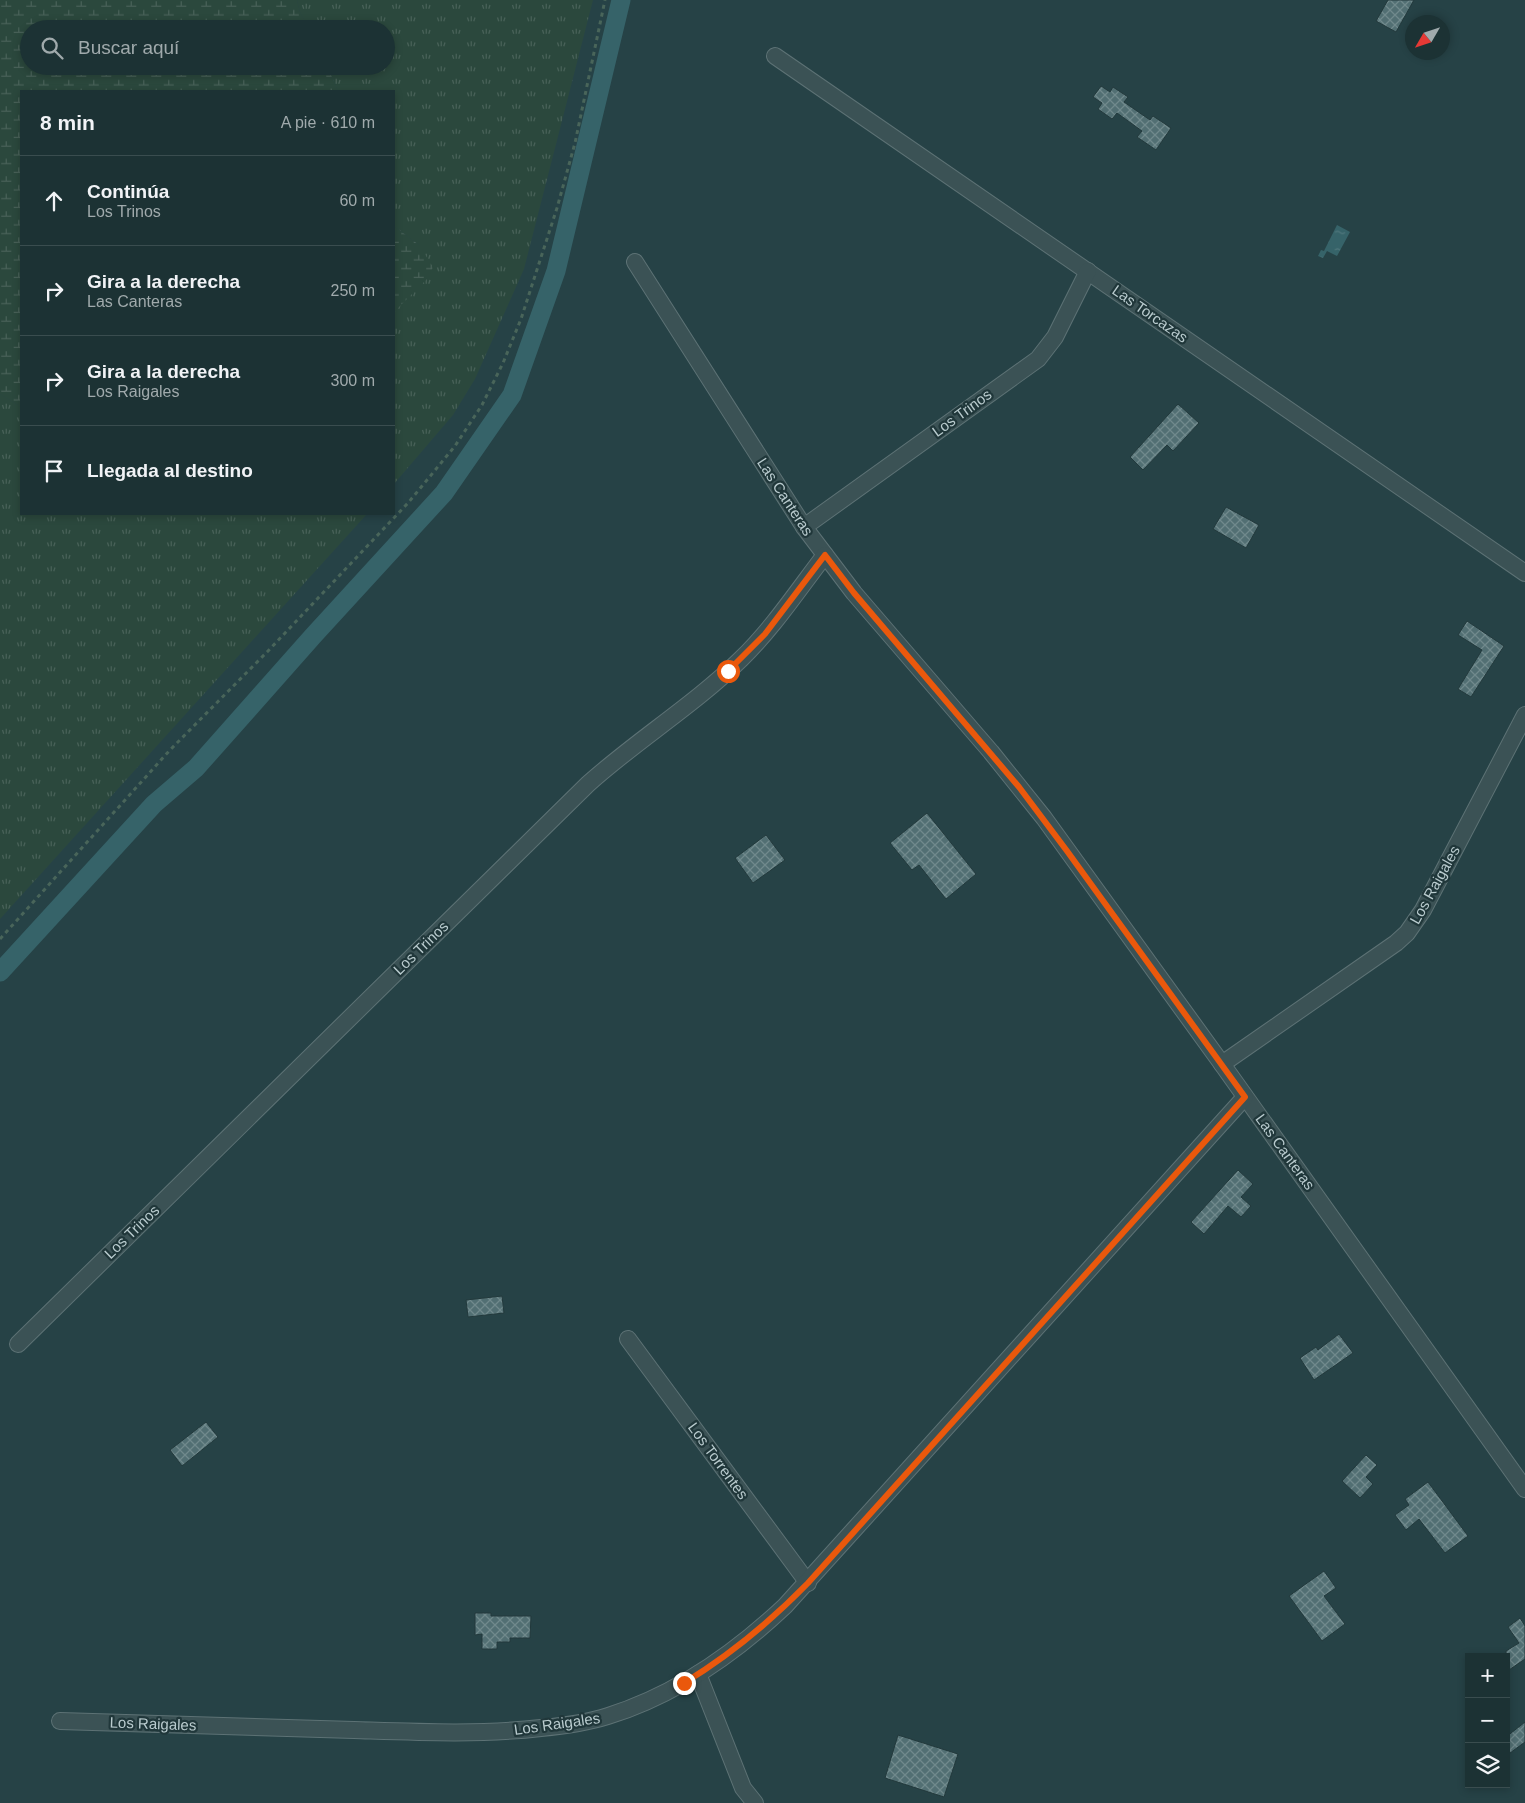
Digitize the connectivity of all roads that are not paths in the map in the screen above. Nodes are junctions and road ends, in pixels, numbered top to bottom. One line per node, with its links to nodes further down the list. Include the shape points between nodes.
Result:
1 (774, 56): 3 (street, Las Torcazas)
2 (635, 262): 4 (street, Las Canteras)
3 (1088, 271): 4 (street, Los Trinos, via 1055,337 1038,359); 6 (street, Las Torcazas)
4 (804, 527): 5 (street, Las Canteras)
5 (825, 555): 8 (street, Las Canteras, via 1024,793); 11 (street, Los Trinos, via 741,660 588,784)
6 (1525, 573)
7 (1525, 714): 8 (street, Los Raigales, via 1423,910 1407,932)
8 (1222, 1064): 9 (street, Las Canteras)
9 (1245, 1097): 12 (street, Las Canteras); 13 (street, Los Raigales)
10 (628, 1339): 13 (street, Los Torrentes)
11 (18, 1344)
12 (1525, 1489)
13 (808, 1583): 14 (street, Los Raigales, via 736,1649)
14 (698, 1674): 15 (street, Los Raigales, via 644,1703 606,1717 518,1731 441,1733); 16 (street, via 743,1788)
15 (60, 1721)
16 (755, 1803)

